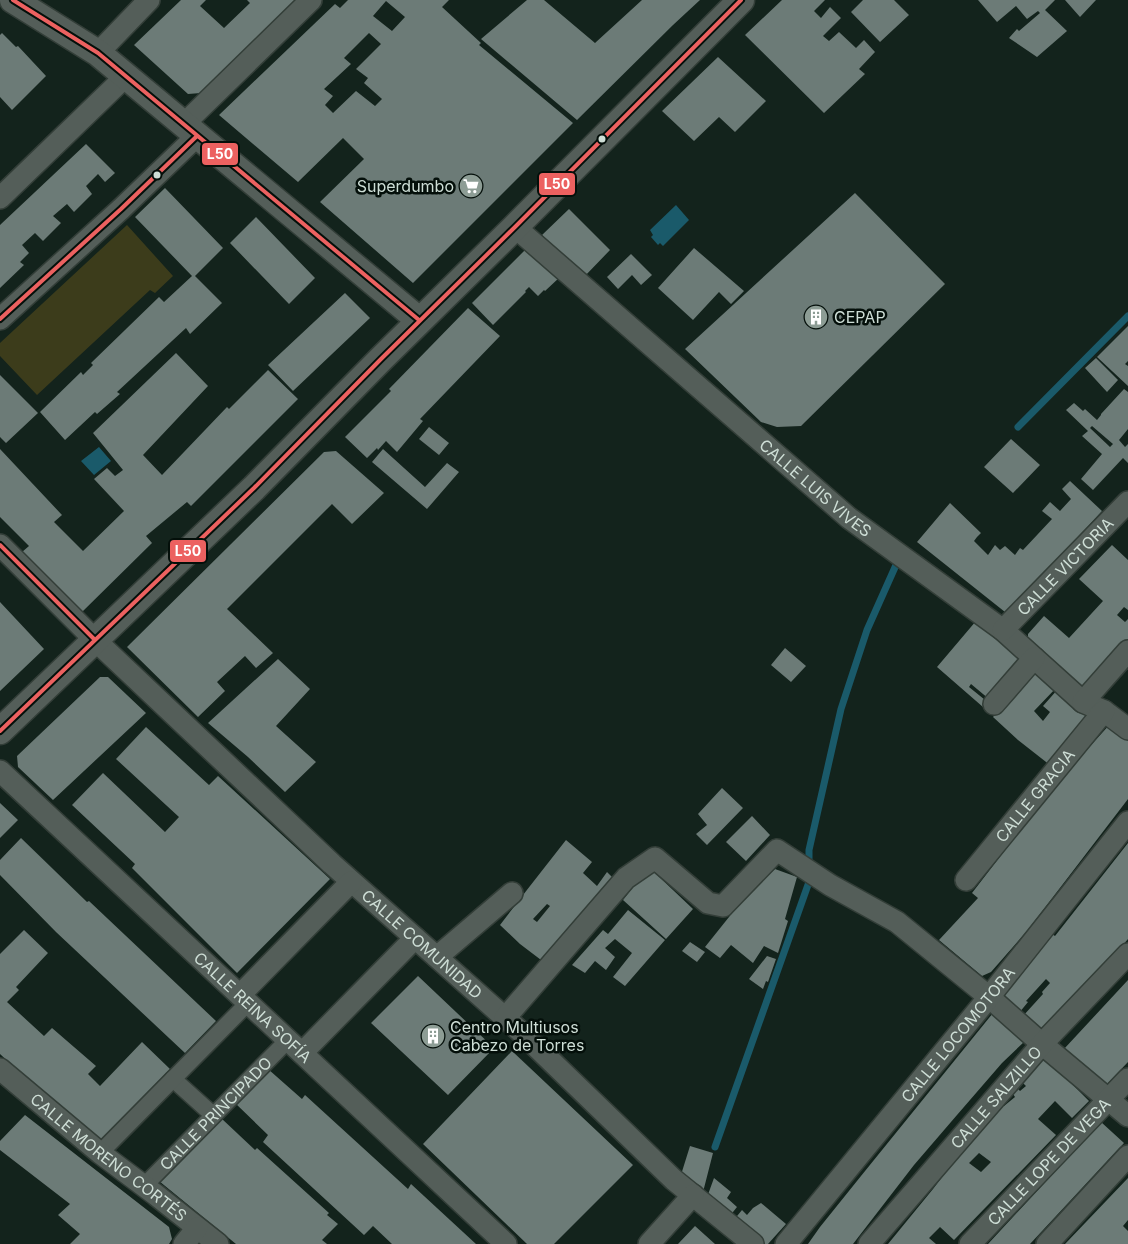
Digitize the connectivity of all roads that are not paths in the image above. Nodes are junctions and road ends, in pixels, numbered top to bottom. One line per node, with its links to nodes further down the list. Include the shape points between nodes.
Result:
1 (13, 0): 5 (street)
2 (149, 0): 5 (street)
3 (311, 0): 7 (street)
4 (741, 0): 9 (street)
5 (98, 53): 6 (street)
6 (126, 76): 7 (street); 8 (street)
7 (190, 130): 10 (street, via 121,208); 11 (street)
8 (0, 198)
9 (515, 227): 11 (street); 14 (street, CALLE LUIS VIVES, via 849,518)
10 (0, 319)
11 (419, 320): 15 (street, via 254,488)
12 (1128, 502): 14 (street, CALLE VICTORIA)
13 (0, 545): 15 (street, CALLE COMUNIDAD)
14 (1003, 630): 17 (street, CALLE LUIS VIVES)
15 (95, 640): 22 (street); 26 (street, CALLE COMUNIDAD)
16 (1128, 651): 18 (street)
17 (1034, 658): 18 (street, CALLE LUIS VIVES); 19 (street)
18 (1083, 702): 20 (street, CALLE LUIS VIVES)
19 (994, 704)
20 (1104, 711): 21 (street, CALLE LUIS VIVES); 25 (street, CALLE GRACIA)
21 (1128, 729)
22 (0, 731)
23 (0, 771): 32 (street, CALLE REINA SOFÍA)
24 (1128, 822): 31 (street, CALLE LOCOMOTORA)
25 (966, 880)
26 (352, 882): 28 (street, CALLE COMUNIDAD, via 379,916); 32 (street)
27 (512, 893): 30 (street)
28 (415, 938): 30 (street, CALLE COMUNIDAD); 35 (street)
29 (1128, 954): 34 (street, CALLE SALZILLO)
30 (437, 957): 33 (street, CALLE COMUNIDAD)
31 (990, 997): 33 (street, via 898,922 830,885 777,850 723,906 708,903 655,858 626,878); 34 (street); 51 (street, CALLE LOCOMOTORA)
32 (244, 999): 35 (street, CALLE REINA SOFÍA, via 278,1019); 37 (street)
33 (505, 1018): 45 (street, CALLE COMUNIDAD, via 656,1174 674,1180)
34 (1042, 1044): 39 (street); 52 (street, CALLE SALZILLO)
35 (294, 1046): 40 (street, CALLE PRINCIPADO); 48 (street, CALLE REINA SOFÍA)
36 (0, 1069): 42 (street, CALLE MORENO CORTÉS)
37 (173, 1079): 40 (street); 42 (street)
38 (1128, 1079): 39 (street, CALLE LOPE DE VEGA)
39 (1109, 1100): 41 (street); 53 (street, CALLE LOPE DE VEGA)
40 (213, 1115): 44 (street, CALLE PRINCIPADO)
41 (1128, 1116)
42 (100, 1152): 44 (street, CALLE MORENO CORTÉS)
43 (1128, 1156): 54 (street)
44 (144, 1186): 46 (street, CALLE MORENO CORTÉS)
45 (692, 1195): 49 (street); 50 (street, CALLE COMUNIDAD)
46 (191, 1236): 47 (street, CALLE MORENO CORTÉS)
47 (218, 1244)
48 (506, 1244)
49 (649, 1244)
50 (753, 1244)
51 (786, 1244)
52 (869, 1244)
53 (970, 1244)
54 (1047, 1244)

